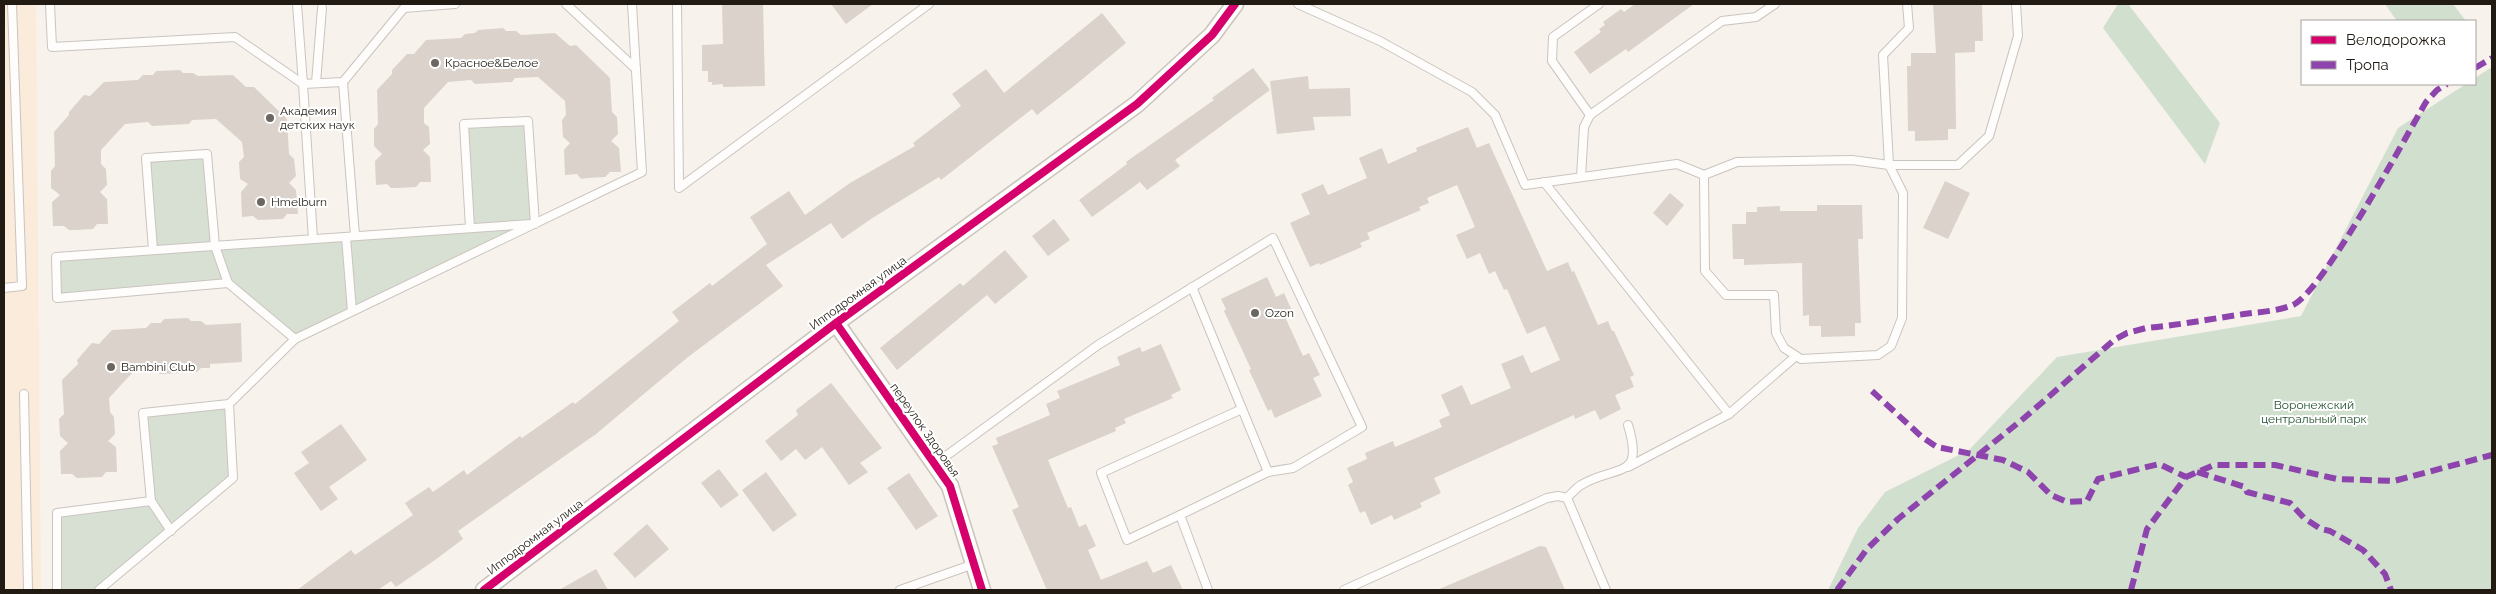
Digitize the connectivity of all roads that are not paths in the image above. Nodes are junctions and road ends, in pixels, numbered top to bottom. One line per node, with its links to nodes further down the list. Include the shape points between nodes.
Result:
1 (12, 4): 34 (lane, via 22,286)
2 (50, 4): 19 (lane, via 52,47 235,37)
3 (297, 4): 19 (lane)
4 (455, 4): 17 (lane, via 404,8)
5 (566, 4): 16 (lane)
6 (632, 4): 16 (lane)
7 (676, 4): 8 (lane, via 680,188)
8 (929, 4)
9 (1235, 4): 36 (street, Ипподромная улица, via 1212,35 1137,104)
10 (1298, 4): 24 (lane, via 1380,41 1472,92 1495,116 1526,185)
11 (1599, 4): 20 (lane, via 1552,37 1552,61)
12 (1775, 4): 20 (lane, via 1756,17 1722,21)
13 (1908, 4): 21 (lane, via 1909,28 1883,55)
14 (2016, 4): 21 (lane, via 2018,36 1989,136 1958,165)
15 (322, 8): 18 (lane)
16 (636, 69): 25 (lane, via 642,172)
17 (343, 82): 18 (lane); 27 (lane)
18 (316, 83): 19 (lane)
19 (303, 84): 29 (lane)
20 (1590, 114): 23 (lane, via 1584,127)
21 (1889, 165): 22 (lane, via 1852,160 1737,162); 38 (lane, via 1903,193 1902,318 1891,346 1878,355 1801,359)
22 (1704, 175): 23 (lane, via 1677,164); 38 (lane, via 1706,271 1726,295 1774,295 1776,333 1784,348)
23 (1581, 177): 24 (lane)
24 (1544, 182): 42 (lane)
25 (535, 224): 26 (lane); 26 (lane, via 528,121 464,124); 35 (lane)
26 (470, 228): 27 (lane)
27 (354, 236): 28 (lane)
28 (346, 237): 29 (lane); 35 (lane)
29 (313, 239): 30 (lane)
30 (215, 246): 31 (lane); 31 (lane, via 207,154 146,158); 32 (lane)
31 (154, 250): 32 (lane, via 56,257 57,298)
32 (228, 283): 37 (lane)
33 (1192, 287): 41 (lane); 44 (lane, via 1098,345); 46 (lane, via 1273,238 1362,427 1293,468)
34 (4, 288)
35 (352, 311): 37 (lane)
36 (836, 323): 44 (street, переулок Здоровья); 55 (street, Ипподромная улица)
37 (295, 339): 40 (lane)
38 (1796, 356): 42 (lane)
39 (24, 394): 52 (lane)
40 (229, 404): 48 (lane, via 143,413); 50 (lane, via 233,478)
41 (1242, 409): 46 (lane); 49 (lane, via 1101,474 1127,540)
42 (1729, 414): 45 (lane)
43 (1628, 425): 45 (lane, via 1635,446)
44 (935, 464): 51 (street, переулок Здоровья, via 950,486)
45 (1628, 466): 47 (lane, via 1581,485)
46 (1268, 472): 49 (lane)
47 (1567, 498): 59 (lane, via 1547,498); 60 (lane)
48 (151, 501): 50 (lane); 53 (lane, via 57,513)
49 (1180, 515): 58 (lane)
50 (171, 531): 54 (lane)
51 (974, 564): 56 (lane); 57 (street, переулок Здоровья)
52 (28, 590)
53 (57, 590)
54 (99, 590)
55 (484, 590)
56 (900, 590)
57 (982, 590)
58 (1208, 590)
59 (1344, 590)
60 (1606, 590)

